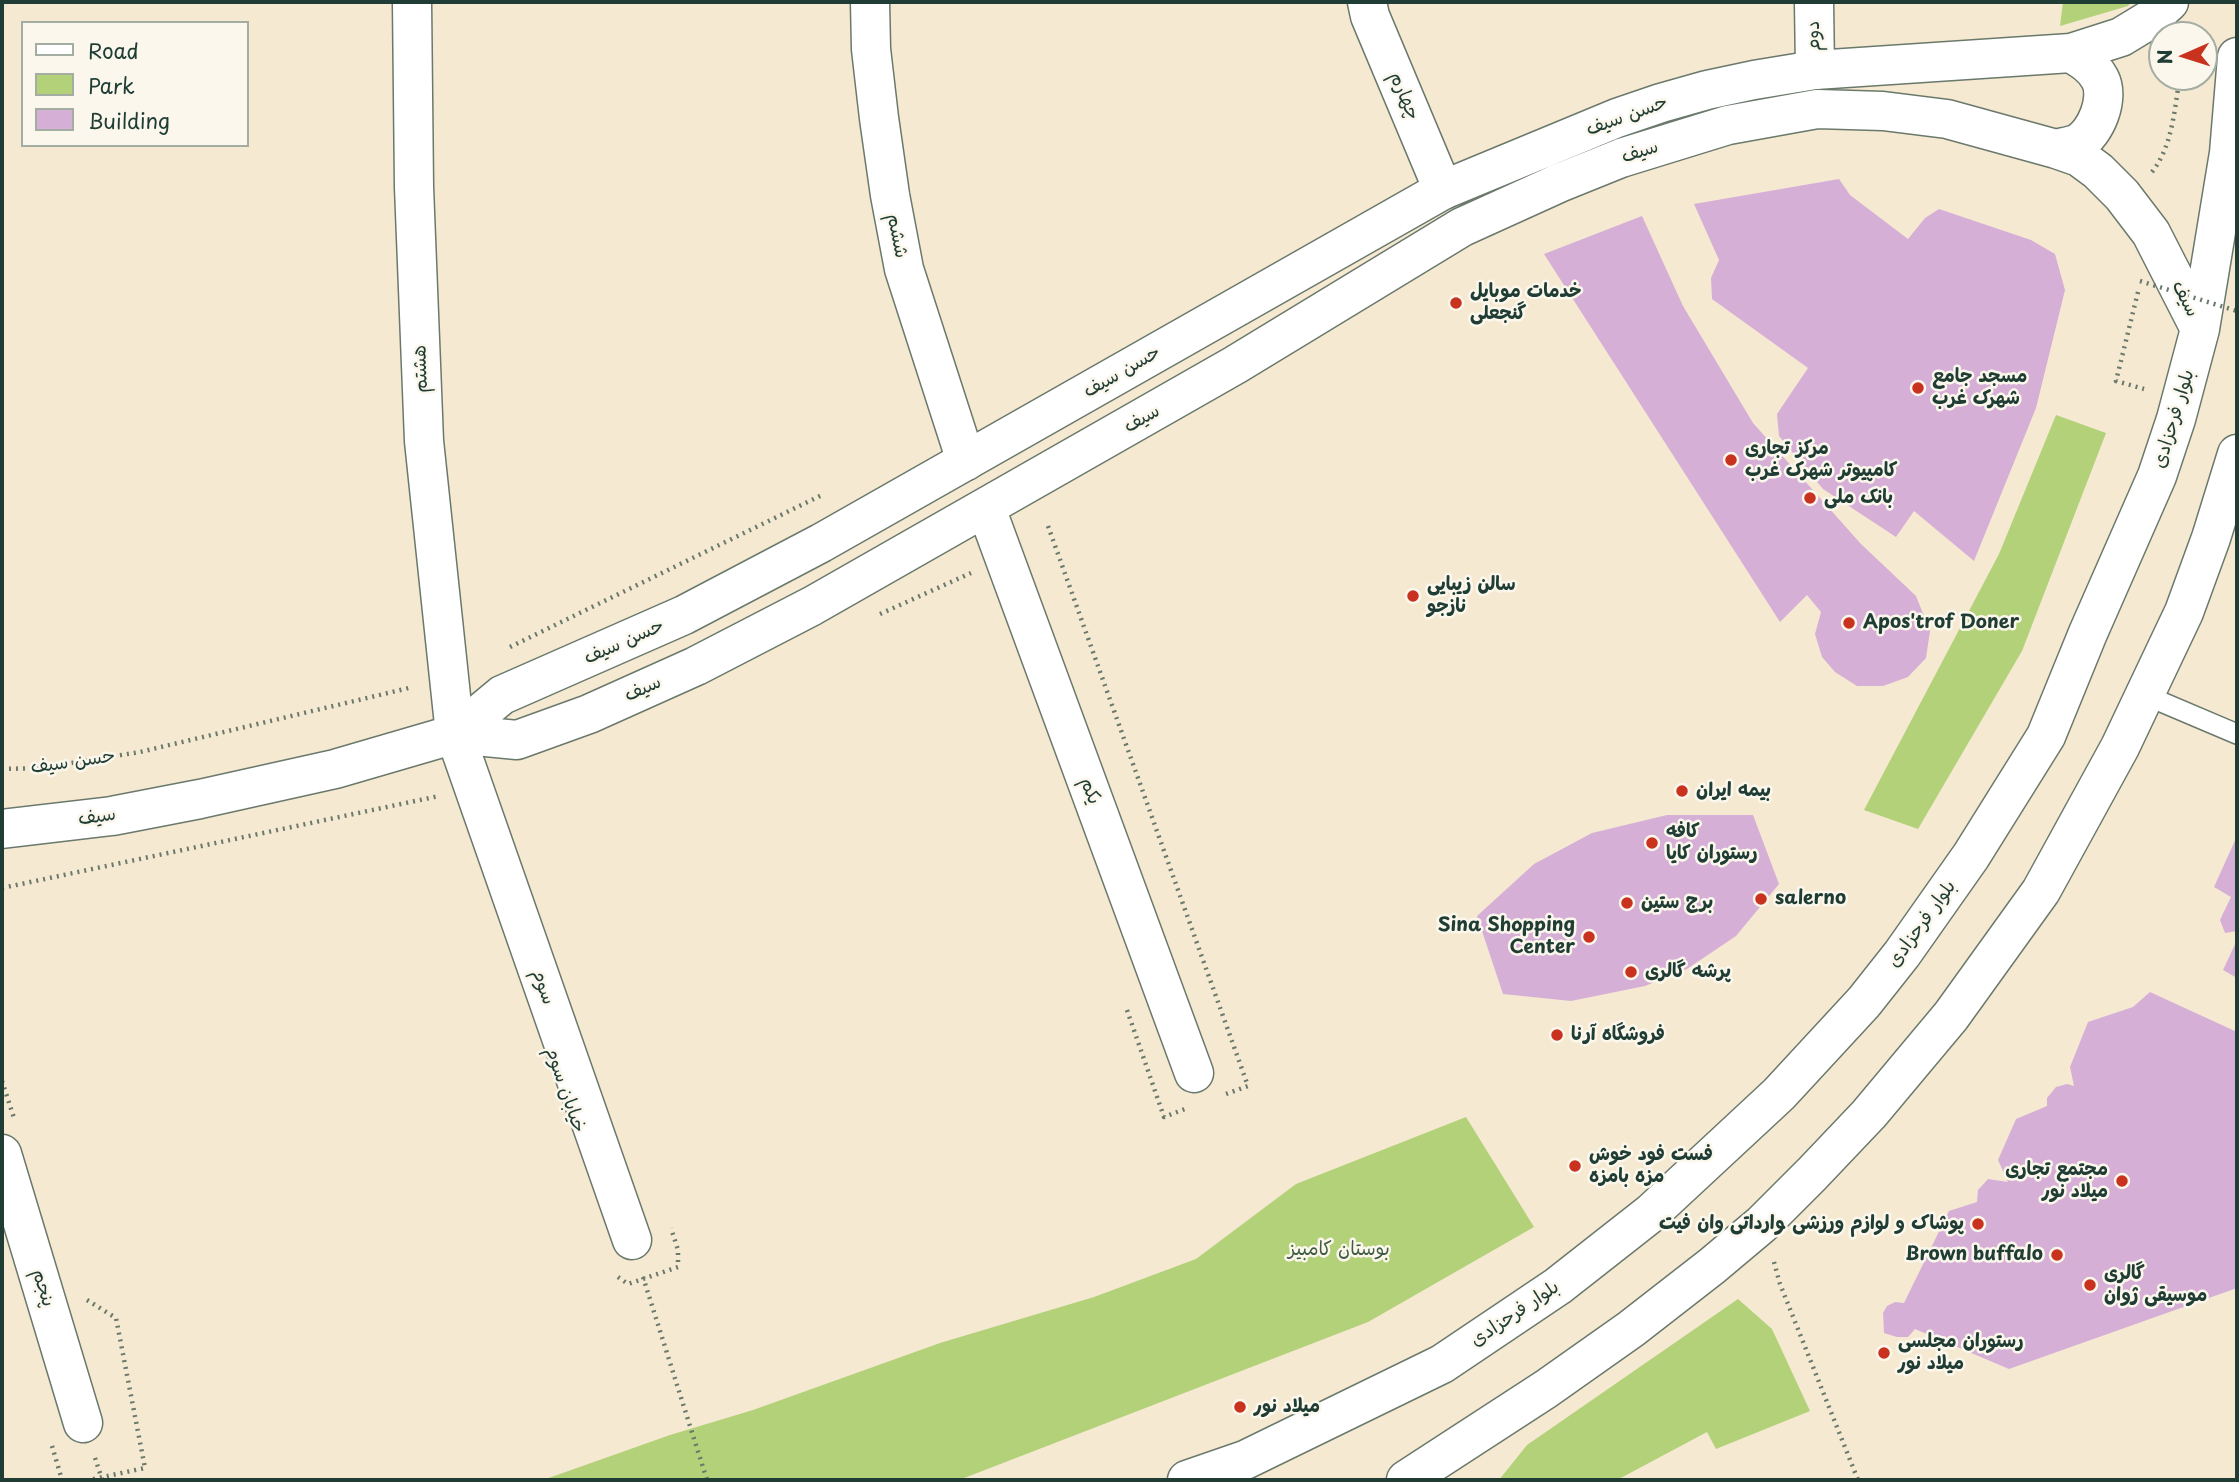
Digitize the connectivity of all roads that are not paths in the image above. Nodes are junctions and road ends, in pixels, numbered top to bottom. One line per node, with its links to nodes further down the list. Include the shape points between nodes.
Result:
1 (412, 2): 17 (street, هشتم, via 424,441)
2 (870, 2): 14 (street, ششم, via 879,118 904,269)
3 (1367, 2): 10 (street, چهارم)
4 (1814, 2): 8 (street, دوم)
5 (2169, 2): 6 (street, via 2121,37)
6 (2071, 53): 8 (street); 9 (street, via 2090,64 2101,81 2102,101 2090,133 2077,143)
7 (2237, 57): 12 (street, بلوار فرحزادی, via 2229,153)
8 (1815, 71): 10 (street, حسن سیف, via 1754,80 1661,103)
9 (2056, 149): 11 (street, سیف, via 1947,119 1817,109 1728,125 1621,158); 12 (street, سیف, via 2079,157 2122,195 2151,233)
10 (1443, 190): 11 (street, چهارم); 14 (street, حسن سیف)
11 (1462, 227): 15 (street, سیف)
12 (2200, 329): 24 (street, بلوار فرحزادی, via 2157,476 2046,736 1971,856 1864,1002 1762,1110 1650,1213 1558,1286 1442,1364 1245,1460)
13 (2237, 454): 16 (street, via 2184,612)
14 (966, 461): 15 (street, ششم); 17 (street, حسن سیف, via 684,615 502,695)
15 (986, 508): 17 (street, سیف, via 812,606 589,714 517,740); 20 (street, یکم)
16 (2145, 695): 18 (lane); 25 (street, via 2041,891 1951,1016 1869,1114 1762,1224 1712,1266 1546,1389)
17 (455, 734): 19 (street, سیف, via 335,769 200,799 112,816); 22 (street, سوم)
18 (2237, 734)
19 (2, 829)
20 (1194, 1073)
21 (2, 1154): 23 (street, پنجم)
22 (632, 1240)
23 (83, 1423)
24 (1187, 1480)
25 (1406, 1480)

